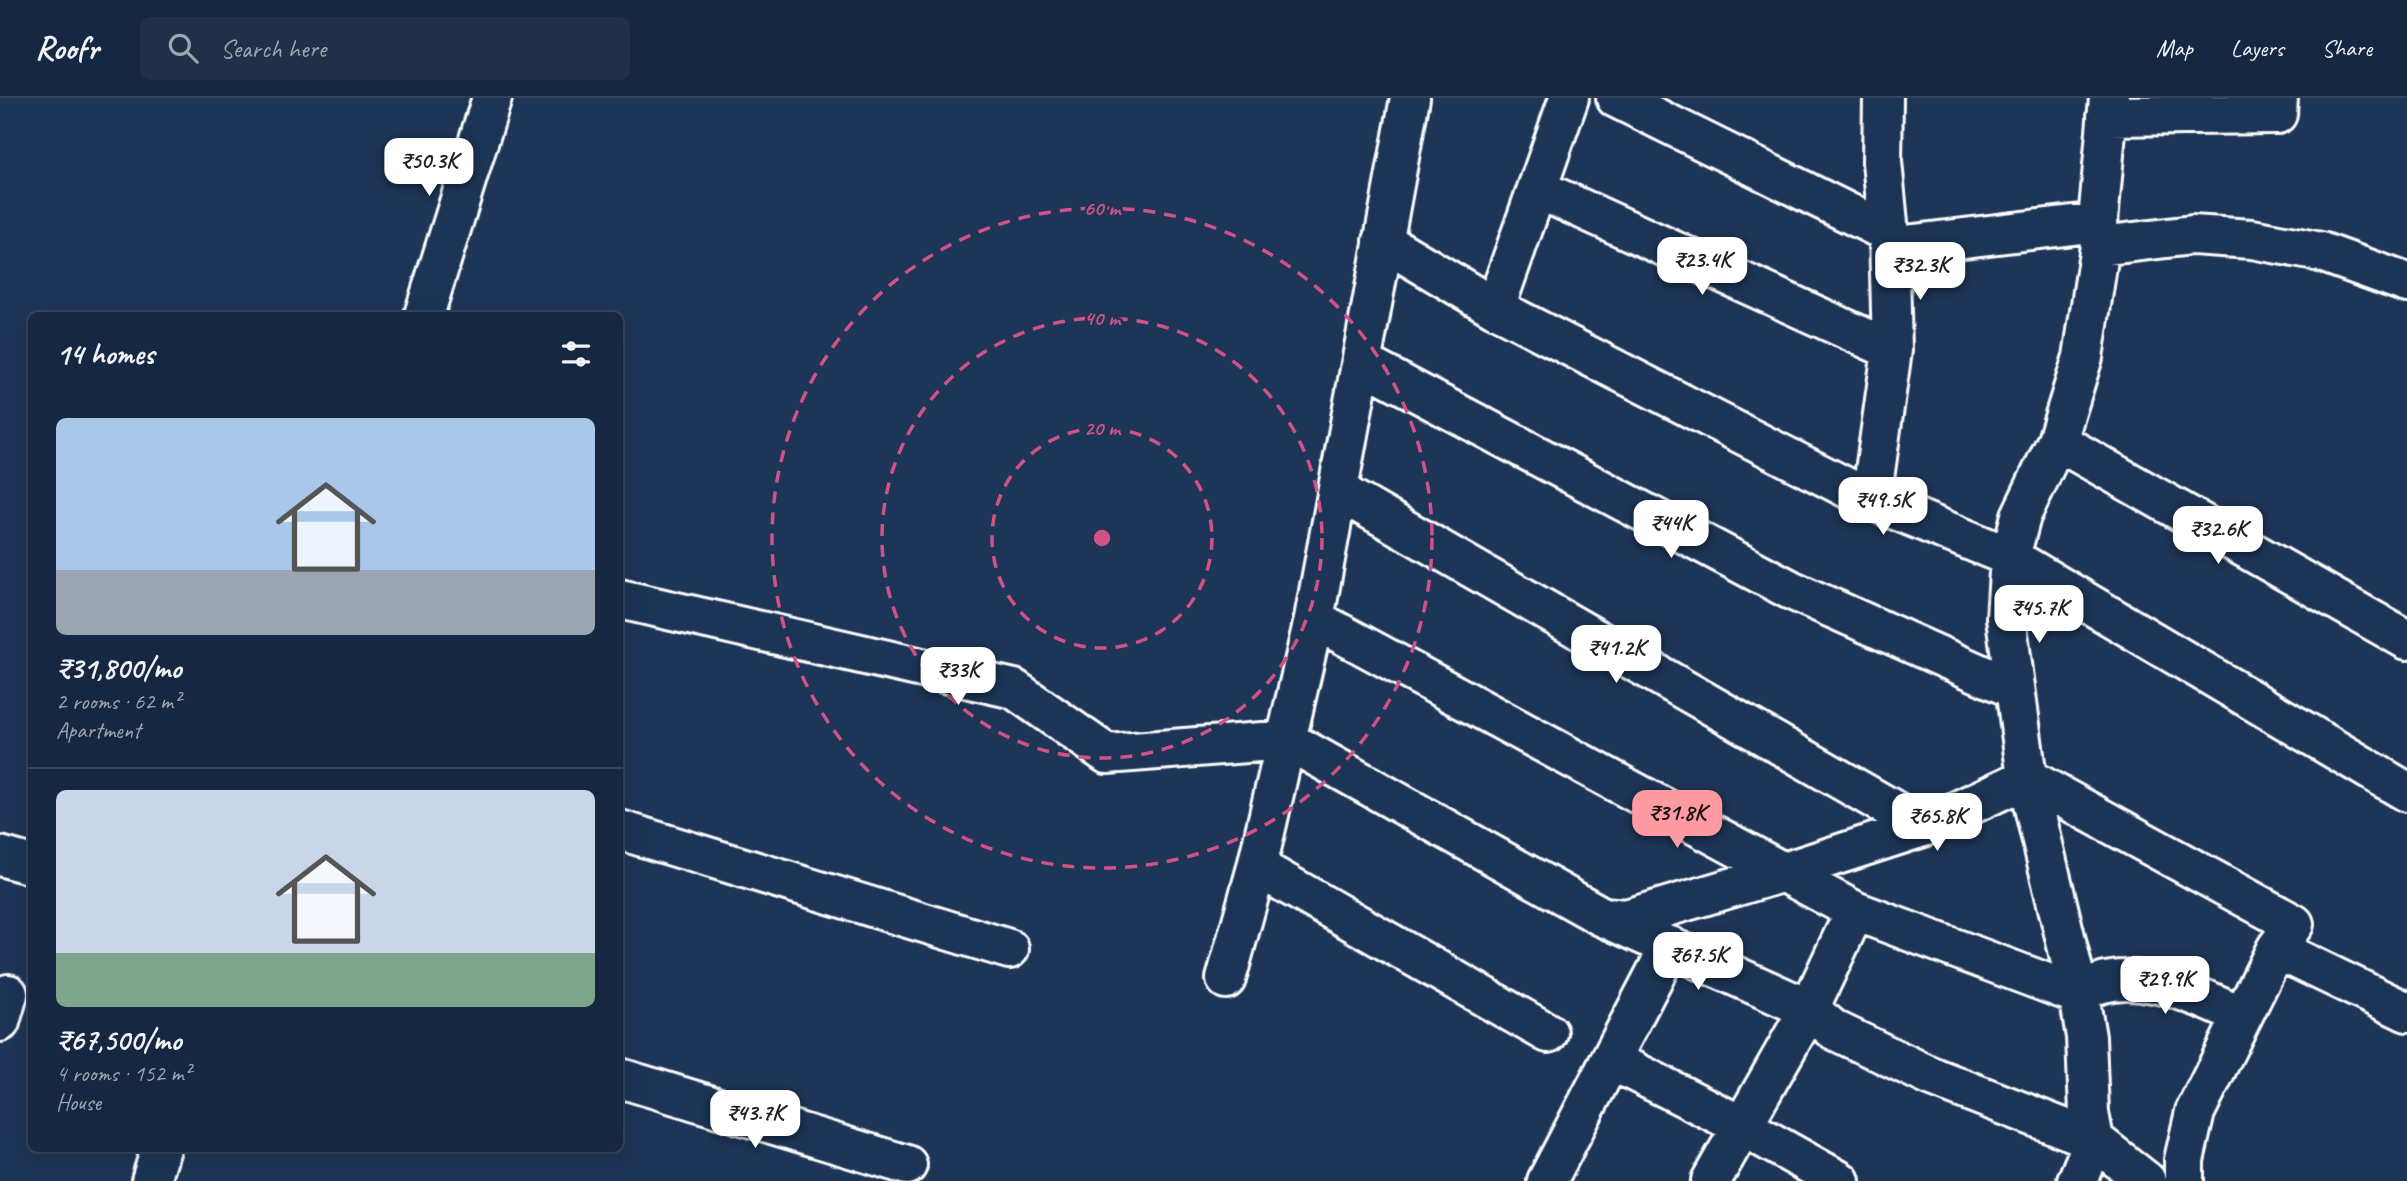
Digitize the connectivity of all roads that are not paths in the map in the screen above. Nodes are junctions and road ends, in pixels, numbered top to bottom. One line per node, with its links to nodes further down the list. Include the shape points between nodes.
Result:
1 (492, 98): 14 (street)
2 (1410, 98): 11 (street)
3 (1570, 98): 8 (street)
4 (1616, 98): 10 (street)
5 (1883, 98): 10 (street, via 1882,162)
6 (2278, 98): 7 (street, via 2277,114)
7 (2108, 107): 9 (street)
8 (1538, 189): 13 (street); 15 (street)
9 (2099, 234): 10 (street); 12 (street, via 2252,239 2321,252); 17 (street, via 2083,357)
10 (1889, 240): 15 (street)
11 (1383, 241): 13 (street); 16 (street)
12 (2407, 283)
13 (1495, 308): 19 (street)
14 (425, 312)
15 (1892, 350): 19 (street)
16 (1362, 363): 18 (street); 24 (street, via 1791,590)
17 (2057, 441): 20 (street, via 2021,516); 23 (street)
18 (1338, 491): 22 (street); 28 (street)
19 (1871, 500): 20 (street)
20 (2010, 557): 24 (street, via 2006,618); 27 (street)
21 (623, 600): 25 (street, via 1014,690 1107,754)
22 (1314, 619): 25 (street); 33 (street)
23 (2407, 640)
24 (2014, 689): 26 (street)
25 (1287, 740): 32 (street); 35 (street)
26 (2027, 778): 28 (street); 38 (street, via 2294,924); 40 (street)
27 (2407, 792)
28 (1923, 827): 33 (street)
29 (623, 831): 37 (street)
30 (0, 856): 31 (street)
31 (28, 864)
32 (1256, 867): 39 (street); 44 (street)
33 (1781, 873): 34 (street); 35 (street, via 1626,919)
34 (1855, 911): 40 (street); 41 (street)
35 (1601, 916): 36 (street)
36 (1670, 946): 41 (street); 45 (street)
37 (1009, 949)
38 (2276, 949): 42 (street); 43 (street)
39 (1226, 979)
40 (2079, 995): 43 (street, via 2104,982 2130,980 2184,990); 48 (street, via 2087,1037)
41 (1809, 1009): 47 (street); 48 (street, via 1834,1030 1930,1076)
42 (2407, 1012)
43 (2242, 1016): 57 (street, via 2194,1112 2184,1160)
44 (1548, 1034)
45 (1611, 1060): 47 (street); 52 (street)
46 (623, 1079): 50 (street)
47 (1742, 1126): 53 (street); 54 (street)
48 (2094, 1140): 55 (street); 56 (street)
49 (160, 1152): 51 (street)
50 (907, 1165)
51 (151, 1181)
52 (1547, 1181)
53 (1711, 1181)
54 (1840, 1181)
55 (2077, 1181)
56 (2146, 1181)
57 (2185, 1181)

